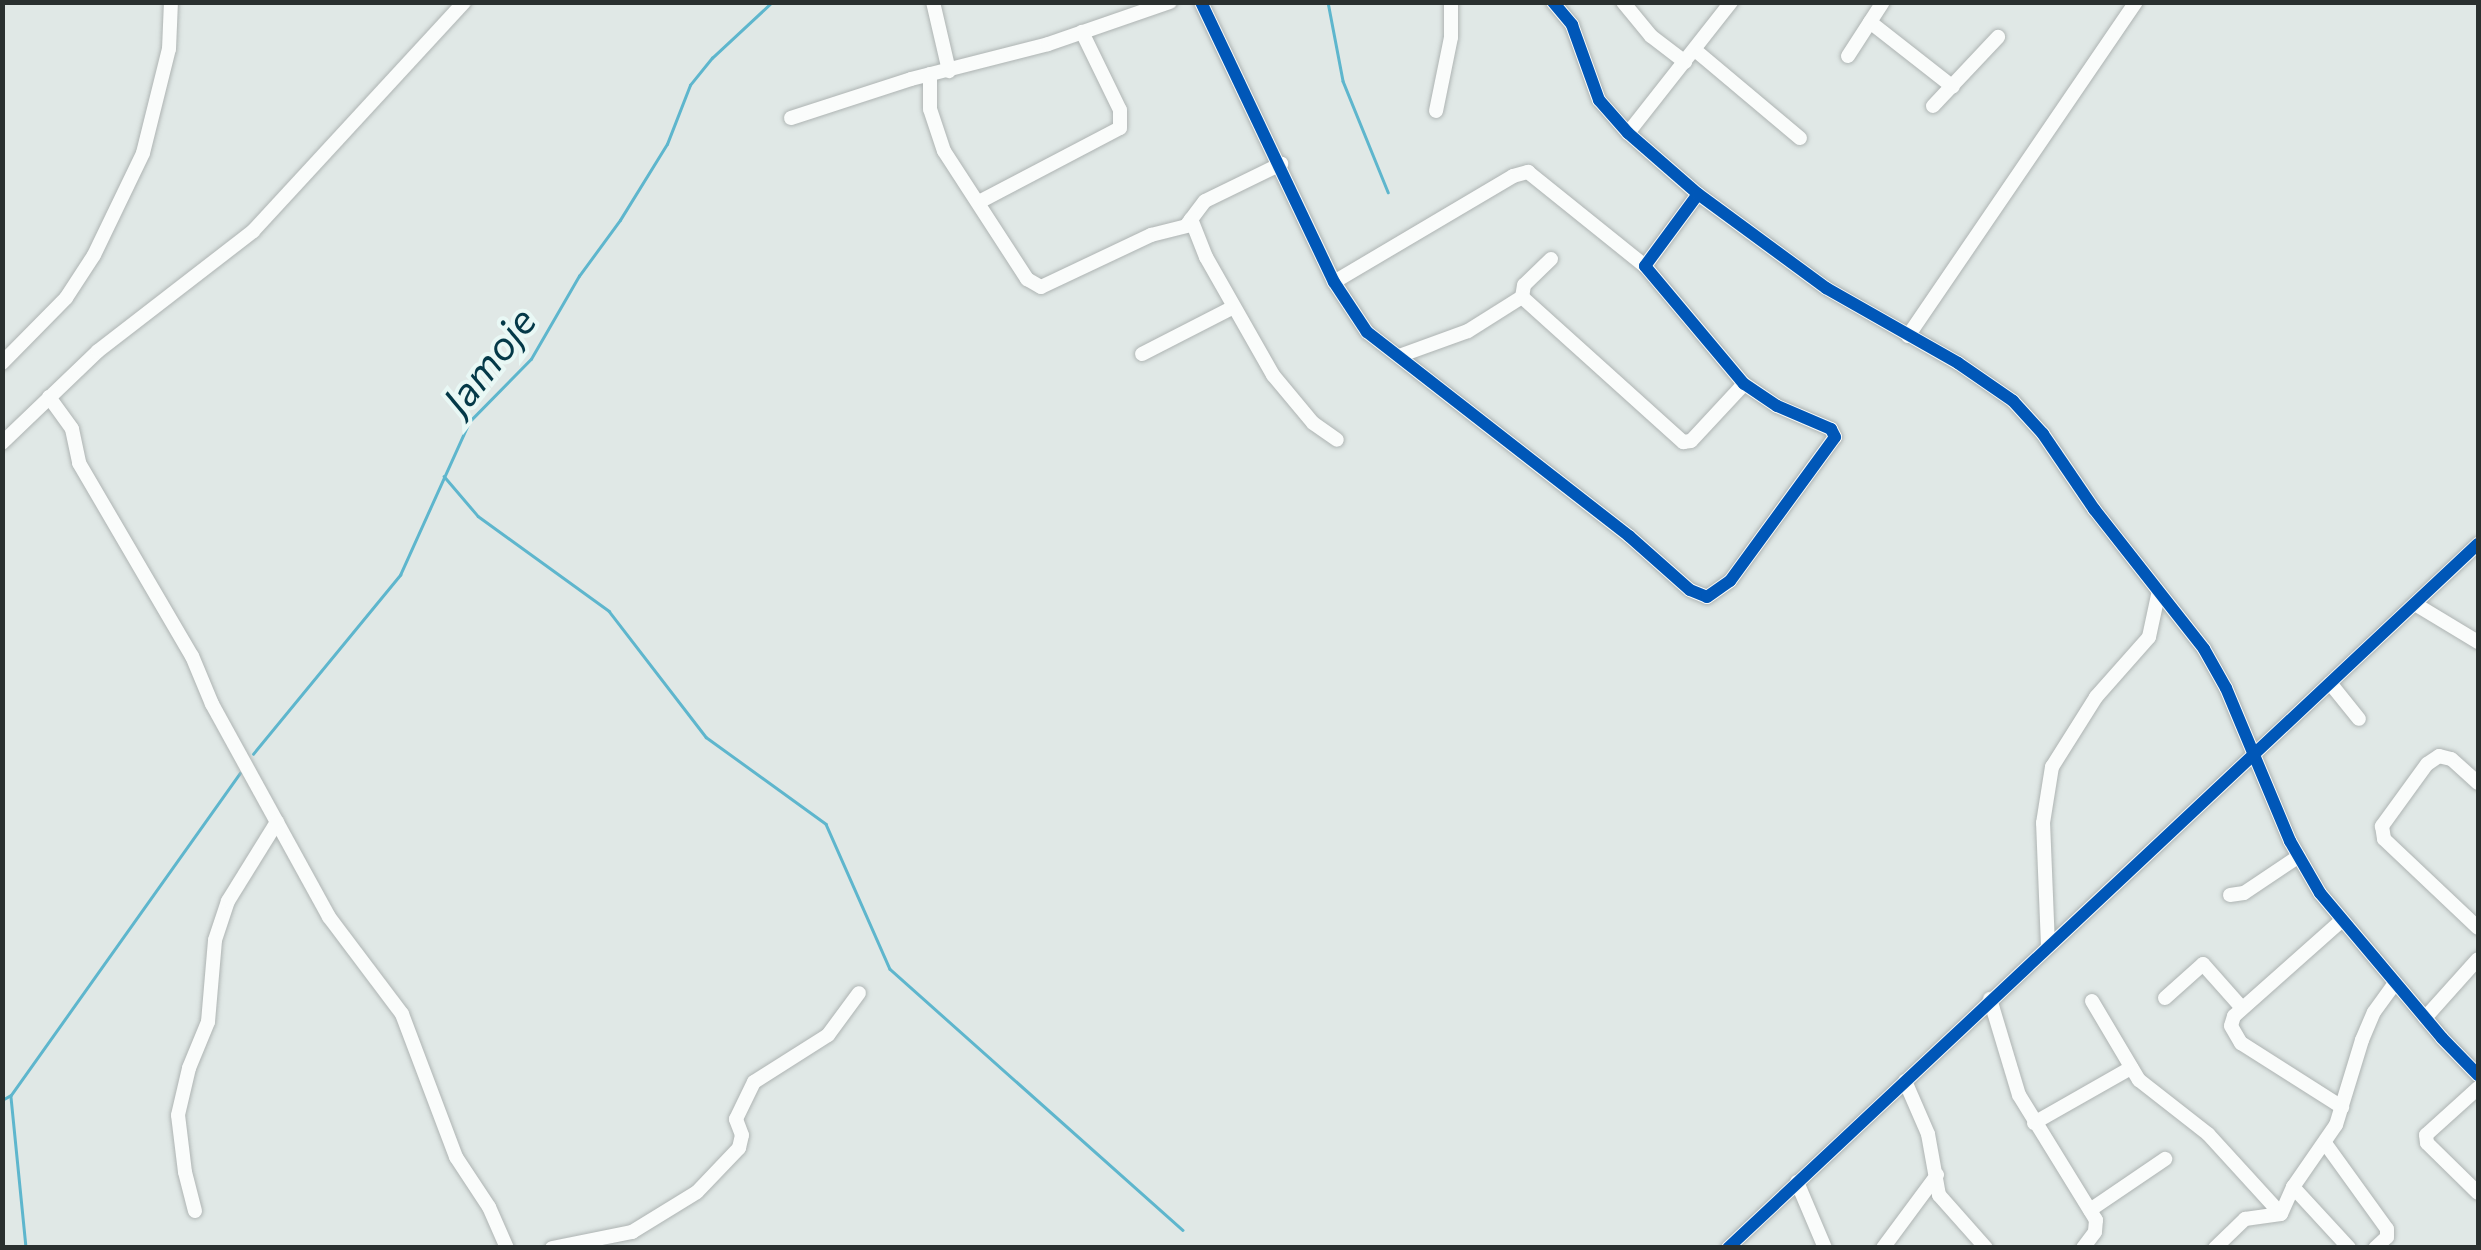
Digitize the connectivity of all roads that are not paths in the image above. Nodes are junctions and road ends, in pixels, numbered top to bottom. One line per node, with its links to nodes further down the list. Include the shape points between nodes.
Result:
1 (171, 2): 37 (street, via 169,50 143,154 85,269 34,335)
2 (933, 2): 17 (street)
3 (1170, 2): 13 (street)
4 (1201, 2): 25 (street)
5 (1451, 2): 21 (street)
6 (1554, 2): 23 (street, via 1572,25 1599,100)
7 (1623, 2): 15 (street, via 1651,36)
8 (1732, 2): 15 (street)
9 (1883, 2): 12 (street)
10 (2136, 2): 34 (street)
11 (460, 4): 39 (street, via 253,231)
12 (1870, 22): 16 (street); 19 (street)
13 (1082, 32): 17 (street); 27 (street, via 1120,110 1120,128)
14 (1998, 38): 19 (street)
15 (1690, 56): 23 (street); 24 (street)
16 (1848, 56)
17 (949, 71): 18 (street)
18 (930, 74): 22 (street); 27 (street, via 937,133)
19 (1953, 87): 20 (street)
20 (1933, 106)
21 (1436, 111)
22 (790, 118)
23 (1628, 133): 26 (street)
24 (1800, 138)
25 (1281, 164): 28 (street, via 1205,201); 31 (street)
26 (1698, 194): 30 (street); 34 (street, via 1826,288)
27 (980, 202): 28 (street, via 1027,279 1041,287)
28 (1190, 219): 33 (street)
29 (1551, 259): 32 (street, via 1524,285)
30 (1644, 266): 31 (street, via 1528,172); 38 (street)
31 (1334, 282): 36 (street, via 1367,332)
32 (1522, 297): 36 (street, via 1468,331); 38 (street, via 1683,442)
33 (1234, 306): 35 (street); 40 (street, via 1273,375 1313,424)
34 (1908, 336): 43 (street, via 2014,401)
35 (1142, 354)
36 (1398, 356): 38 (street, via 1703,597 1730,581 1834,444 1831,428)
37 (2, 363)
38 (1744, 384)
39 (49, 396): 41 (street); 50 (street)
40 (1337, 440)
41 (2, 443)
42 (2478, 544): 44 (street)
43 (2158, 595): 48 (street, via 2204,649); 55 (street, via 2154,629 2096,697 2049,778 2042,824)
44 (2415, 604): 45 (street); 46 (street)
45 (2478, 642)
46 (2330, 683): 47 (street); 48 (street)
47 (2359, 719)
48 (2254, 756): 51 (street); 55 (street)
49 (2478, 783): 54 (street, via 2439,756 2382,826 2384,839)
50 (277, 822): 77 (street, via 228,901 214,940 208,1022 178,1115); 79 (street, via 349,949 402,1014 456,1157)
51 (2299, 856): 52 (street, via 2244,893); 53 (street)
52 (2230, 895)
53 (2341, 920): 57 (street); 62 (street)
54 (2478, 928)
55 (2048, 946): 60 (street)
56 (2478, 959): 63 (street)
57 (2395, 983): 63 (street); 68 (street, via 2374,1012)
58 (859, 993): 80 (street, via 828,1036 754,1082 736,1118 739,1148 697,1192 632,1232)
59 (2166, 998): 62 (street, via 2203,964)
60 (1990, 999): 66 (street); 69 (street, via 2019,1095)
61 (2092, 1001): 64 (street)
62 (2242, 1008): 68 (street, via 2231,1026 2241,1044)
63 (2425, 1018): 65 (street)
64 (2131, 1068): 69 (street); 78 (street, via 2153,1094 2208,1134)
65 (2478, 1075)
66 (1904, 1080): 72 (street); 73 (street, via 1928,1134)
67 (2478, 1088): 75 (street, via 2426,1135)
68 (2342, 1107): 70 (street)
69 (2034, 1122): 76 (street)
70 (2325, 1143): 74 (street); 88 (street, via 2387,1230)
71 (2165, 1158): 76 (street)
72 (1797, 1182): 81 (street); 82 (street)
73 (1933, 1185): 83 (street); 84 (street)
74 (2293, 1188): 78 (street); 87 (street)
75 (2478, 1194)
76 (2090, 1210): 85 (street, via 2096,1229)
77 (196, 1211)
78 (2281, 1214): 86 (street, via 2245,1218)
79 (507, 1248)
80 (552, 1248)
81 (1728, 1248)
82 (1825, 1248)
83 (1884, 1248)
84 (1986, 1248)
85 (2083, 1248)
86 (2215, 1248)
87 (2349, 1248)
88 (2375, 1248)

